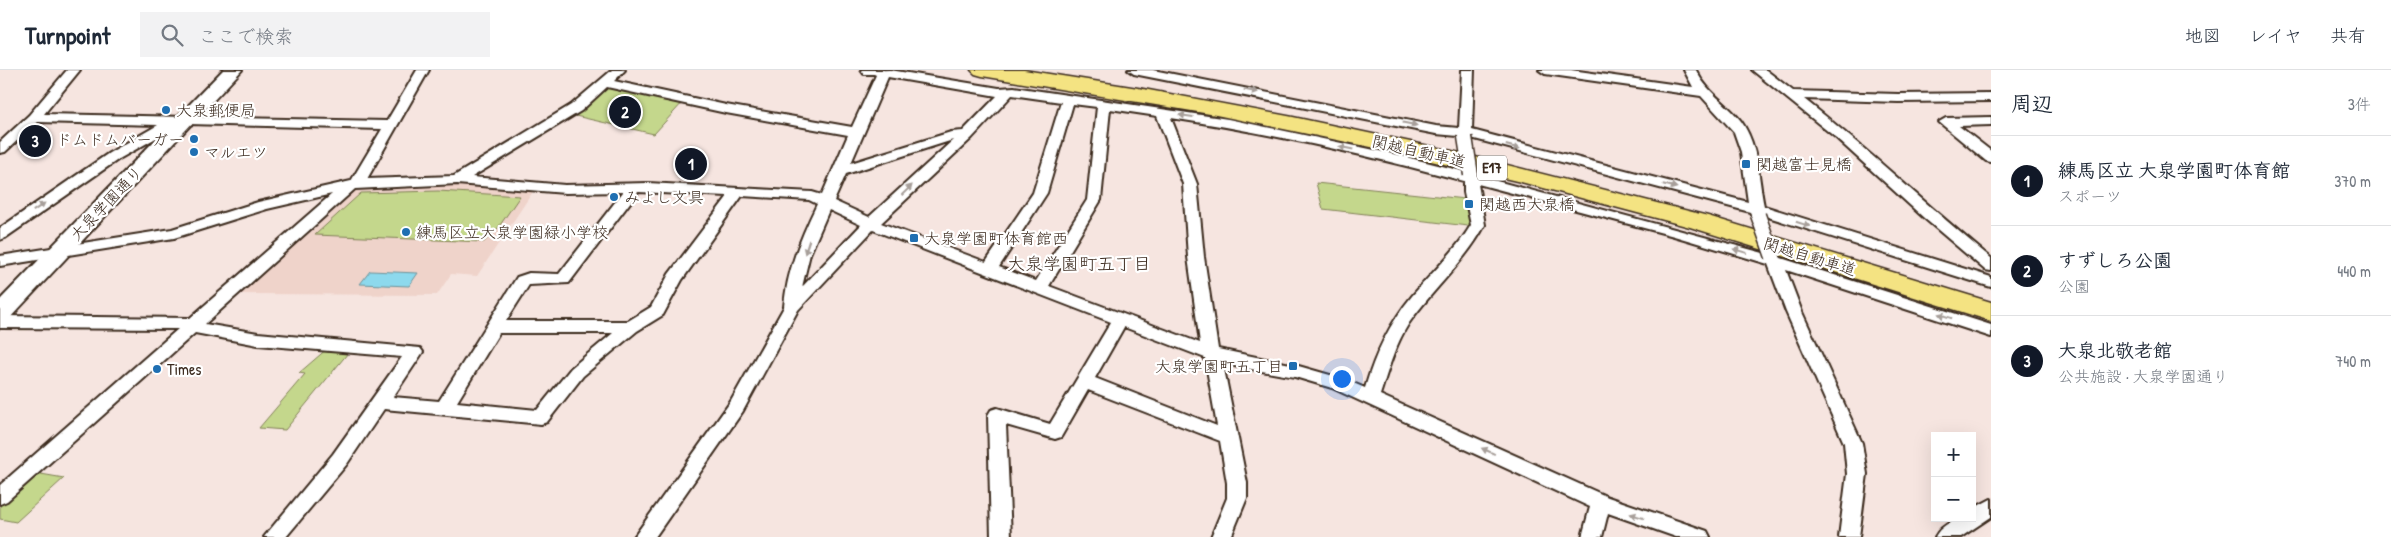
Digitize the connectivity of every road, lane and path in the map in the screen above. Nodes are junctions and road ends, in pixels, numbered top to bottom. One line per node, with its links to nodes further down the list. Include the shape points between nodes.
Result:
1 (74, 70): 21 (street)
2 (233, 70): 22 (street, 大泉学園通り)
3 (423, 70): 24 (street)
4 (619, 70): 13 (street)
5 (982, 70): 49 (highway, 関越自動車道 / E17, via 1193,104 1485,166 1746,236)
6 (1060, 70): 47 (highway, 関越自動車道 / E17, via 1280,108 1499,157 1790,234)
7 (1468, 70): 27 (street)
8 (1544, 70): 15 (street)
9 (1690, 70): 15 (street)
10 (1758, 70): 16 (street)
11 (876, 71): 14 (street); 25 (street)
12 (1142, 71): 27 (street, one-way to 27)
13 (604, 83): 25 (street); 32 (street, via 576,108)
14 (1007, 93): 18 (street); 26 (street)
15 (1707, 93): 37 (street, via 1734,121 1743,137 1750,158)
16 (1790, 95): 17 (street); 43 (street, via 1840,134)
17 (1991, 97)
18 (1068, 99): 19 (street); 44 (street, via 1040,193)
19 (1104, 104): 20 (street); 46 (street, via 1094,200)
20 (1162, 113): 31 (street, one-way to 20, via 1261,130); 57 (street, via 1190,184 1196,257)
21 (34, 118): 22 (street); 28 (street)
22 (181, 121): 24 (street); 39 (street, one-way to 22, via 114,156); 40 (street, 大泉学園通り)
23 (1991, 122): 29 (street, via 1946,122)
24 (391, 125): 33 (street)
25 (855, 132): 30 (street)
26 (967, 135): 30 (street, via 956,135); 38 (street, one-way to 26)
27 (1465, 135): 31 (street, bridge); 37 (street, one-way to 37)
28 (0, 149)
29 (1991, 158)
30 (841, 171): 36 (street)
31 (1472, 177): 41 (street, one-way to 31); 59 (street, via 1471,192 1478,224 1387,345)
32 (457, 180): 33 (street); 34 (street, via 565,189)
33 (353, 185): 40 (street, via 263,205 174,233); 53 (street)
34 (634, 187): 35 (street); 54 (street, via 563,279 529,278 523,281)
35 (738, 192): 36 (street, via 812,196); 55 (street, via 675,278 657,310)
36 (824, 202): 38 (street); 48 (street, one-way to 48, via 793,290)
37 (1757, 212): 41 (street, bridge); 45 (street, one-way to 45)
38 (872, 224): 44 (street); 48 (street)
39 (0, 236)
40 (61, 251): 42 (street); 50 (street, 大泉学園通り)
41 (1773, 259): 56 (street, one-way to 41); 72 (street, via 1853,443 1857,474)
42 (0, 261)
43 (1991, 266)
44 (990, 269): 46 (street)
45 (1991, 282)
46 (1040, 288): 51 (street)
47 (1991, 298)
48 (792, 307): 67 (street, via 736,406)
49 (1991, 312)
50 (0, 314)
51 (1121, 318): 57 (street); 58 (street)
52 (0, 322): 53 (street, via 187,323)
53 (191, 326): 60 (street, via 231,336 414,352); 63 (street)
54 (494, 327): 55 (street); 61 (street)
55 (631, 328): 61 (street, via 577,372 541,417)
56 (1991, 331)
57 (1212, 353): 59 (street, via 1295,371 1338,383); 62 (street)
58 (1084, 381): 62 (street); 68 (street, via 1055,432 997,415)
59 (1370, 397): 64 (street, one-way to 59)
60 (380, 402): 61 (street); 66 (street, via 340,459)
61 (444, 408)
62 (1230, 436): 69 (street, via 1237,498)
63 (0, 496)
64 (1601, 503): 70 (street); 71 (street, one-way to 64)
65 (1991, 507): 73 (street)
66 (274, 537)
67 (644, 537)
68 (1002, 537)
69 (1220, 537)
70 (1592, 537)
71 (1700, 537)
72 (1850, 537)
73 (1945, 537)

